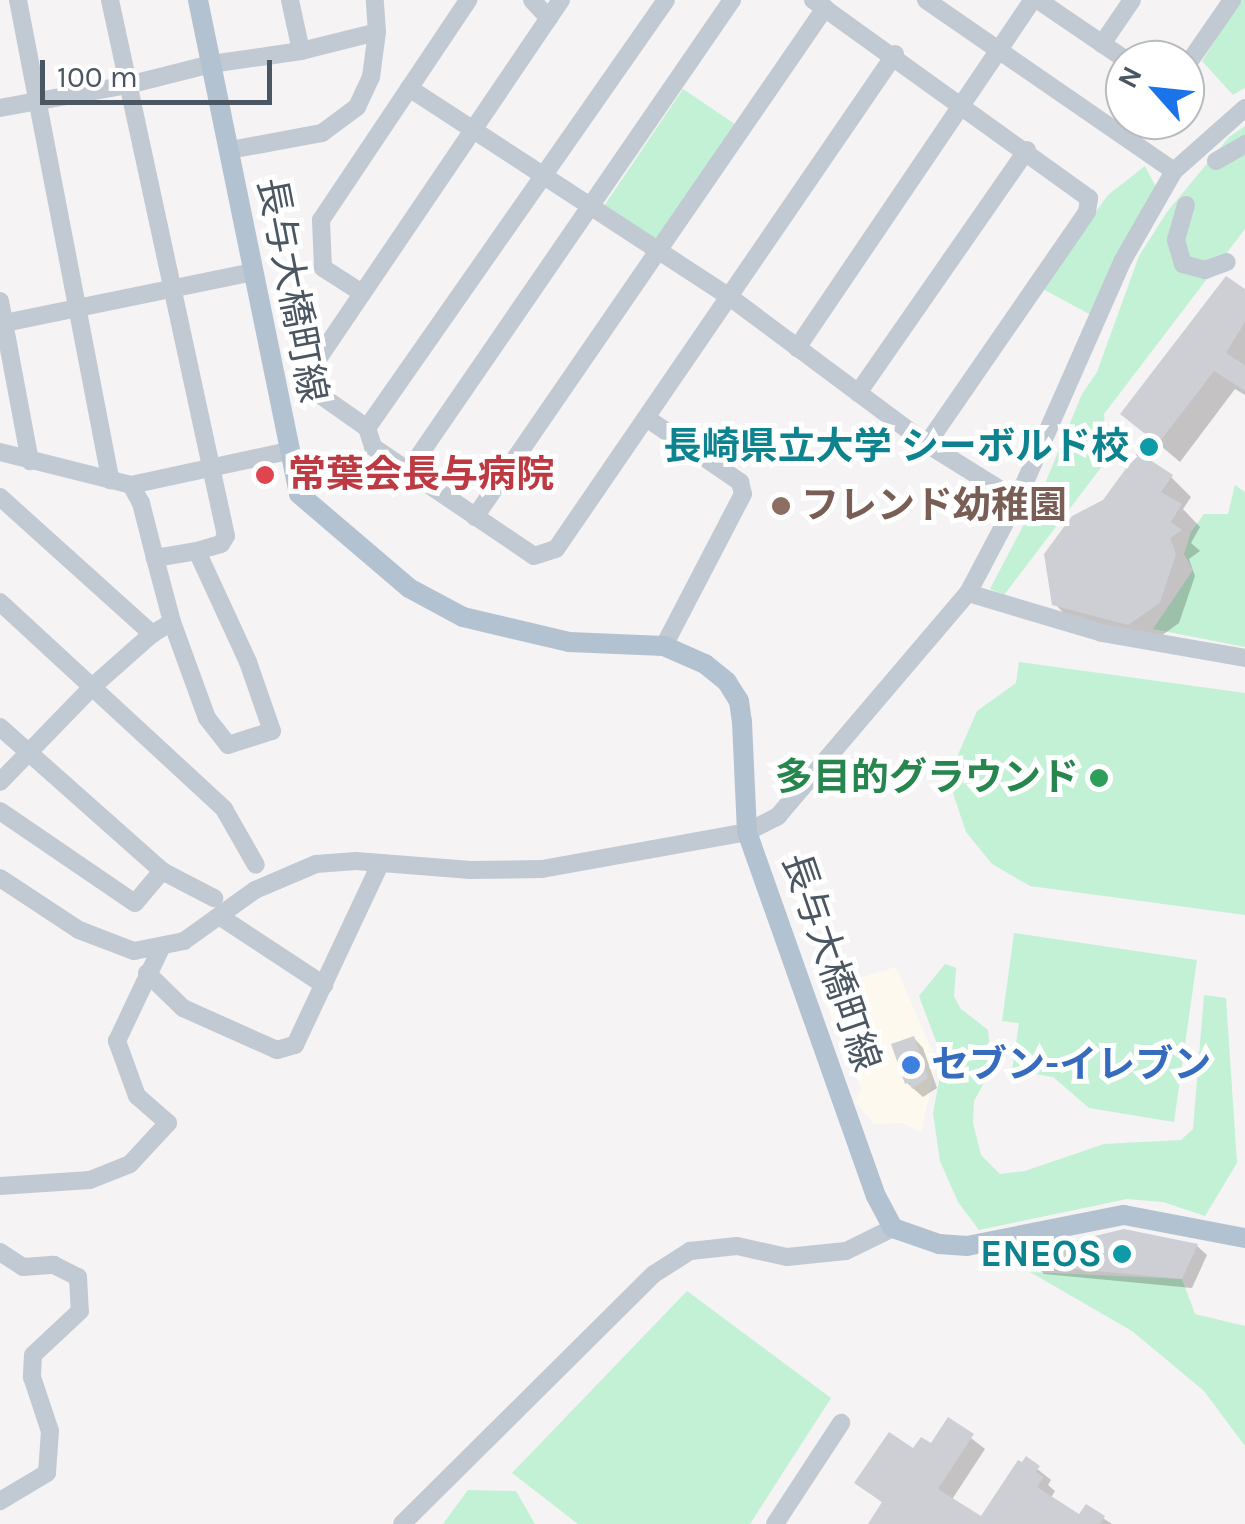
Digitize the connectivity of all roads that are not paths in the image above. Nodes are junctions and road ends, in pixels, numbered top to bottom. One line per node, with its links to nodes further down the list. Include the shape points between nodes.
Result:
1 (18, 0): 27 (street)
2 (110, 0): 25 (street)
3 (198, 0): 24 (main road, 長与大橋町線)
4 (290, 0): 22 (street)
5 (375, 0): 17 (street)
6 (468, 0): 26 (street)
7 (532, 0): 16 (street)
8 (561, 0): 16 (street)
9 (666, 0): 37 (street)
10 (732, 0): 39 (street)
11 (926, 0): 21 (street)
12 (1036, 0): 19 (street); 21 (street)
13 (1132, 0): 19 (street)
14 (1232, 0): 18 (street)
15 (819, 4): 23 (street); 40 (street)
16 (550, 18): 31 (street)
17 (377, 32): 22 (street); 33 (street, via 371,76 342,122 322,133)
18 (1204, 40)
19 (1102, 44): 20 (street)
20 (1105, 46)
21 (999, 50): 28 (street); 36 (street)
22 (301, 52): 24 (street)
23 (895, 54): 28 (street); 45 (street)
24 (211, 64): 25 (street); 33 (main road, 長与大橋町線)
25 (128, 86): 27 (street); 43 (street)
26 (409, 88): 31 (street); 44 (street, via 320,220 323,268)
27 (37, 101): 29 (street); 47 (street)
28 (961, 103): 34 (street); 49 (street)
29 (0, 108)
30 (1245, 108): 36 (street)
31 (470, 129): 37 (street); 44 (street)
32 (1245, 144): 35 (street)
33 (230, 150): 42 (main road, 長与大橋町線)
34 (1027, 150): 50 (street); 53 (street, via 1089,198 1087,212)
35 (1216, 161)
36 (1174, 171): 62 (street, via 1123,260)
37 (543, 178): 39 (street); 52 (street)
38 (1186, 206): 41 (street, via 1176,240 1183,264 1205,270)
39 (591, 208): 40 (street); 58 (street)
40 (658, 251): 45 (street); 63 (street)
41 (1227, 262)
42 (254, 272): 43 (street); 55 (main road, 長与大橋町線)
43 (169, 290): 47 (street); 57 (street)
44 (362, 293): 52 (street, via 311,369 314,390)
45 (732, 298): 49 (street); 51 (street)
46 (0, 301): 48 (street)
47 (77, 308): 48 (street); 59 (street)
48 (2, 323): 56 (street)
49 (797, 348): 50 (street)
50 (858, 392): 53 (street)
51 (648, 419): 63 (street, via 556,549 534,556); 70 (street, via 740,482 743,494)
52 (367, 428): 58 (street, via 373,447)
53 (928, 444): 62 (street)
54 (0, 452): 56 (street)
55 (288, 452): 57 (street); 70 (main road, 長与大橋町線, via 300,494 409,588 462,616 569,642)
56 (30, 461): 59 (street)
57 (208, 466): 60 (street); 64 (street, via 226,536 222,544)
58 (408, 473): 63 (street)
59 (110, 480): 60 (street)
60 (131, 484): 65 (street)
61 (0, 497): 69 (street)
62 (1017, 500): 66 (street)
63 (475, 516)
64 (197, 551): 65 (street); 68 (street, via 272,731 228,745 207,718)
65 (156, 558): 68 (street)
66 (968, 593): 71 (street, via 1102,633); 77 (street, via 778,816)
67 (0, 602): 72 (street)
68 (172, 622): 69 (street)
69 (152, 634): 72 (street)
70 (664, 646): 77 (main road, 長与大橋町線, via 705,664 738,701)
71 (1245, 658)
72 (91, 688): 74 (street); 79 (street, via 224,809)
73 (0, 727): 74 (street)
74 (30, 754): 75 (street); 80 (street)
75 (0, 782)
76 (0, 811): 80 (street, via 136,903)
77 (747, 832): 78 (street, via 542,870); 87 (main road, 長与大橋町線)
78 (380, 864): 82 (street, via 316,864); 85 (street)
79 (256, 865)
80 (162, 872): 82 (street)
81 (0, 878): 83 (street, via 102,942 134,951)
82 (216, 907): 83 (street, via 184,941); 85 (street)
83 (162, 948): 84 (street)
84 (147, 973): 85 (street, via 182,1008 276,1050 294,1045); 86 (street, via 117,1040 137,1096 168,1123 130,1164 90,1180)
85 (324, 984)
86 (0, 1186)
87 (892, 1228): 88 (main road, via 968,1246 1124,1215); 92 (street, via 846,1251 787,1257 737,1246 690,1251 654,1274)
88 (1245, 1238)
89 (0, 1252): 91 (street, via 22,1267 54,1265 78,1277 80,1312 33,1354 32,1378 50,1430 46,1474)
90 (840, 1423): 93 (street)
91 (0, 1502)
92 (402, 1524)
93 (775, 1524)

